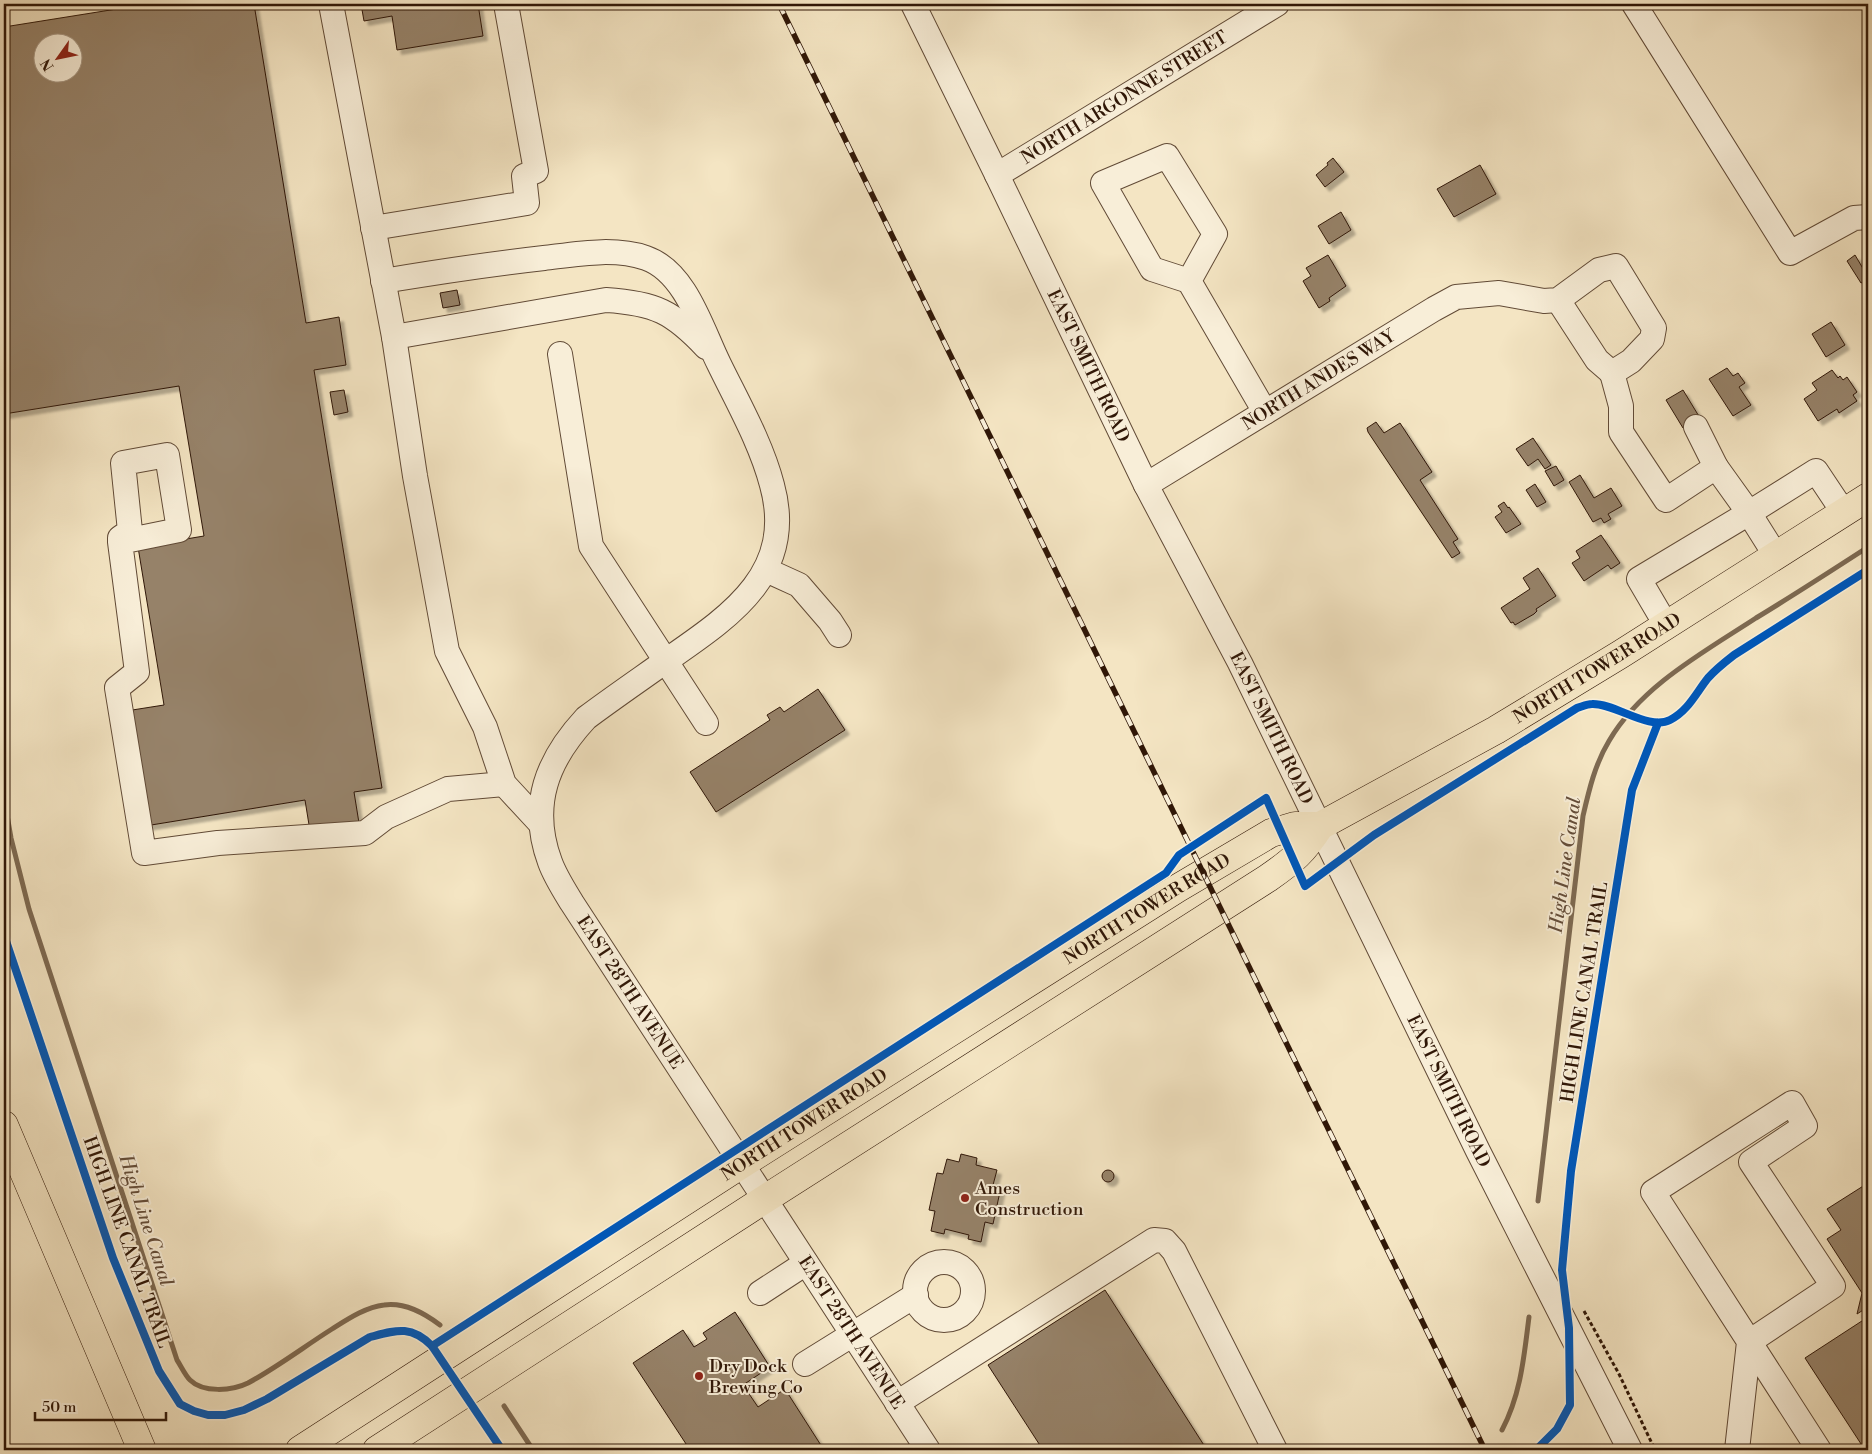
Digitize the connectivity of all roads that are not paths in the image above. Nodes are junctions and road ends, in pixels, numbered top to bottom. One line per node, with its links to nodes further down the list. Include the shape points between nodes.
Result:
1 (330, 4): 8 (street)
2 (506, 4): 8 (street, via 536,171 524,176 526,203)
3 (913, 4): 6 (street, EAST SMITH ROAD)
4 (1277, 4): 6 (street, NORTH ARGONNE STREET)
5 (1634, 4): 7 (street, via 1790,253 1854,218)
6 (997, 174): 19 (street, EAST SMITH ROAD)
7 (1868, 217)
8 (373, 228): 9 (street)
9 (383, 281): 12 (street); 14 (street, EAST 28TH AVENUE, via 461,268 610,252 647,258 673,275 697,313)
10 (1189, 281): 10 (street, via 1152,269 1103,183 1167,156 1215,234); 16 (street)
11 (1558, 300): 15 (street, via 1597,360); 15 (street, via 1599,270 1616,266 1654,328 1652,339 1631,361); 16 (street, NORTH ANDES WAY, via 1544,301 1498,293 1456,297)
12 (394, 337): 14 (street, via 606,300 634,302 661,310 686,326); 30 (street, via 447,651 485,727)
13 (560, 354): 28 (street, via 591,546)
14 (714, 354): 25 (street, EAST 28TH AVENUE, via 773,486 777,529)
15 (1612, 373): 18 (street, via 1621,406 1621,432 1666,500)
16 (1266, 412): 19 (street, NORTH ANDES WAY)
17 (1696, 428): 18 (street)
18 (1716, 467): 21 (street)
19 (1146, 485): 32 (street, EAST SMITH ROAD, via 1240,663)
20 (1868, 497): 22 (main road, NORTH TOWER ROAD)
21 (1748, 513): 22 (street, via 1816,471); 24 (street); 26 (street, via 1639,579)
22 (1844, 513): 24 (main road, NORTH TOWER ROAD)
23 (120, 542): 30 (street, via 137,672 117,688 144,853 218,843 364,832 386,817 448,789)
24 (1776, 556): 26 (main road, NORTH TOWER ROAD)
25 (766, 570): 27 (street, via 799,585 830,621); 28 (street, EAST 28TH AVENUE, via 729,615)
26 (1666, 625): 32 (main road, NORTH TOWER ROAD, via 1496,730)
27 (838, 636)
28 (666, 661): 29 (street); 31 (street, EAST 28TH AVENUE, via 586,718 560,748 546,783)
29 (706, 723)
30 (504, 784): 31 (street)
31 (541, 824): 34 (street, EAST 28TH AVENUE, via 550,862 559,881)
32 (1320, 826): 34 (main road, NORTH TOWER ROAD, via 1280,829 1249,845); 35 (main road, NORTH TOWER ROAD, via 1294,860 1268,878); 48 (street, EAST SMITH ROAD, via 1478,1151)
33 (4, 1125): 43 (main road)
34 (742, 1164): 35 (street, EAST 28TH AVENUE); 44 (main road, NORTH TOWER ROAD)
35 (765, 1199): 36 (street, EAST 28TH AVENUE); 45 (main road, NORTH TOWER ROAD)
36 (806, 1263): 37 (street); 39 (street, EAST 28TH AVENUE)
37 (760, 1292)
38 (916, 1295): 39 (street)
39 (853, 1334): 41 (street); 42 (street, EAST 28TH AVENUE)
40 (1749, 1342): 40 (street, via 1653,1192 1792,1103 1806,1126 1751,1162 1832,1286); 49 (street); 50 (street)
41 (805, 1364)
42 (897, 1403): 46 (street, EAST 28TH AVENUE); 47 (street, via 1154,1240 1165,1241 1174,1251)
43 (141, 1445)
44 (300, 1450)
45 (377, 1450)
46 (928, 1450)
47 (1276, 1450)
48 (1630, 1450)
49 (1737, 1450)
50 (1819, 1450)

